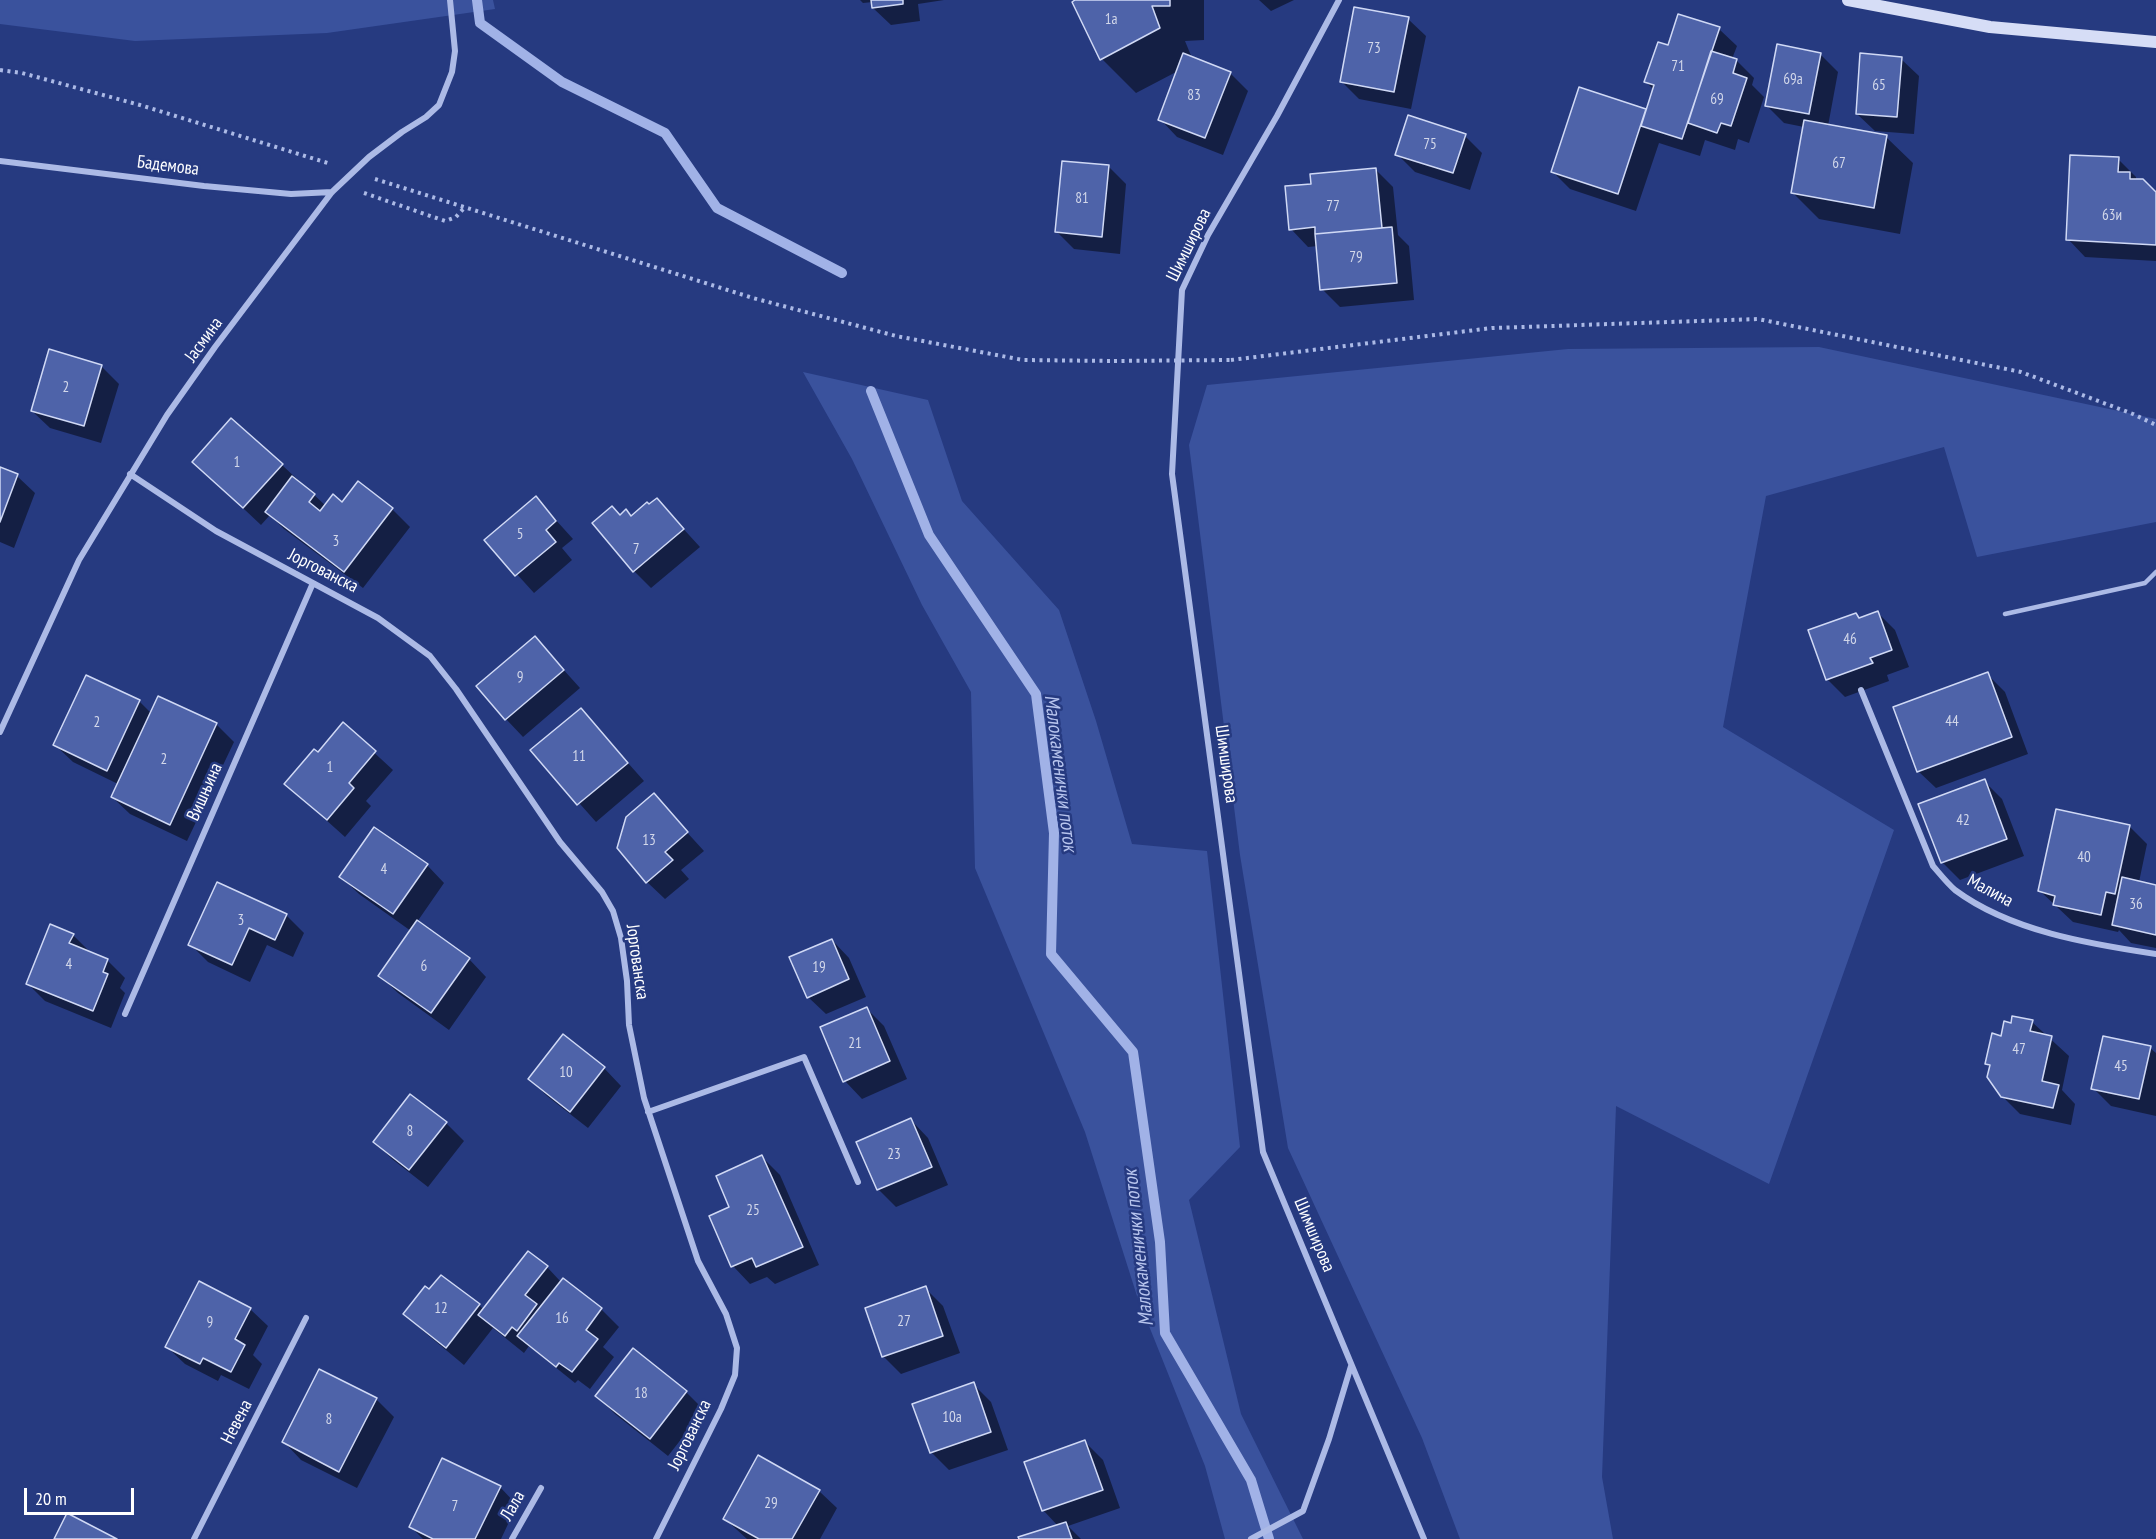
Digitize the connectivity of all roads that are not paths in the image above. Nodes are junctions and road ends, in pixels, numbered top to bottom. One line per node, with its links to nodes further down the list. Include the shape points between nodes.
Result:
1 (450, 0): 6 (street, Јасмина, via 455,51 452,72 439,105 369,157)
2 (1339, 0): 18 (street, Шимширова, via 1208,235 1182,290 1172,474 1263,1152)
3 (1848, 0): 4 (main road, via 1990,27)
4 (2156, 42)
5 (0, 161): 6 (street, Бадемова, via 204,186 291,194)
6 (332, 192): 7 (street, Јасмина, via 215,347)
7 (130, 474): 9 (street, Јоргованска, via 216,531); 12 (street, Јасмина, via 79,560)
8 (2156, 572): 10 (lane, via 2145,583)
9 (313, 583): 14 (street, Вишњина); 15 (street, Јоргованска, via 378,618 430,656 560,842 602,892 621,938 629,1025)
10 (2005, 614)
11 (1861, 690): 13 (street, Малина, via 1933,866 1952,888 1977,905 2029,926 2093,944)
12 (0, 732)
13 (2156, 954)
14 (125, 1014)
15 (648, 1112): 16 (street, via 804,1057); 22 (street, Јоргованска, via 698,1261 726,1314 737,1348 735,1374 721,1409)
16 (858, 1182)
17 (306, 1318): 20 (street, Невена)
18 (1351, 1365): 23 (street, via 1303,1511); 24 (street, Шимширова)
19 (541, 1488): 21 (street, Лала)
20 (194, 1539)
21 (512, 1539)
22 (656, 1539)
23 (1251, 1539)
24 (1424, 1539)

